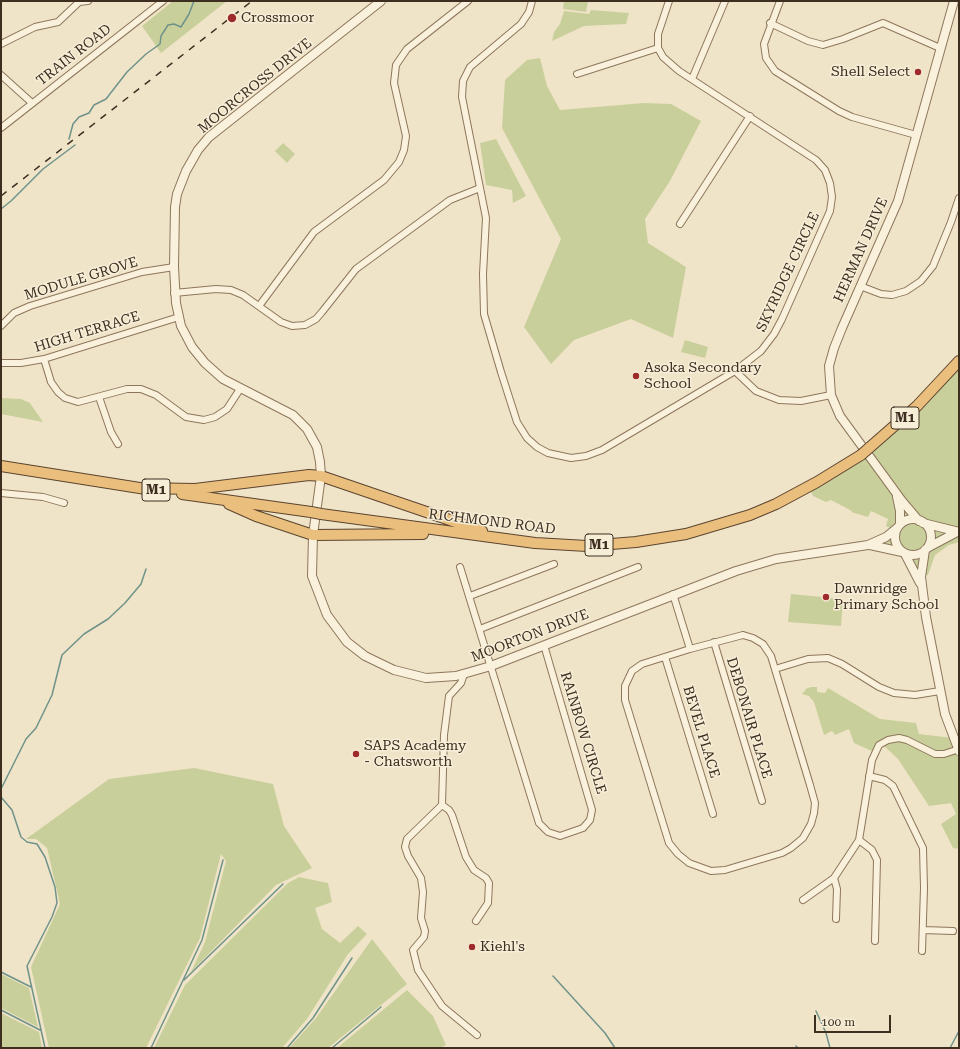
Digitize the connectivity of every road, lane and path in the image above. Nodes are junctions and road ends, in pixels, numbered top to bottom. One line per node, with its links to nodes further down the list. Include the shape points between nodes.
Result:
1 (88, 1): 11 (street, via 75,5 58,22 35,27)
2 (163, 1): 17 (street, TRAIN ROAD)
3 (381, 1): 24 (street, MOORCROSS DRIVE, via 223,125 198,150 177,194)
4 (468, 1): 27 (street, via 407,49 396,65 394,83 406,136 399,162 384,180 314,232)
5 (532, 1): 21 (street, SKYRIDGE CIRCLE, via 529,12 521,24 474,62 463,81 462,103)
6 (669, 1): 12 (street, via 659,28)
7 (725, 1): 16 (street)
8 (780, 1): 10 (street)
9 (954, 1): 13 (street, HERMAN DRIVE)
10 (770, 23): 13 (street, via 808,41 823,45 843,40 883,23); 20 (street, via 765,36 764,50 771,67 780,75 852,117)
11 (1, 44)
12 (658, 48): 14 (street); 16 (street, SKYRIDGE CIRCLE, via 666,60)
13 (940, 48): 20 (street, HERMAN DRIVE)
14 (577, 74)
15 (1, 75): 17 (street)
16 (692, 79): 18 (street, SKYRIDGE CIRCLE)
17 (32, 103): 19 (street, TRAIN ROAD)
18 (750, 116): 23 (street); 34 (street, SKYRIDGE CIRCLE, via 816,160 828,176 832,197 828,216 777,328 761,350)
19 (1, 128)
20 (916, 135): 25 (street, HERMAN DRIVE, via 898,201)
21 (480, 188): 27 (street, via 450,200 356,269 312,322 298,326 287,324); 34 (street, SKYRIDGE CIRCLE, via 486,218 484,314 517,422 537,448 562,457 580,457 593,453)
22 (959, 198): 25 (street, via 933,266 921,281 906,291 892,294 881,294)
23 (680, 224)
24 (174, 267): 26 (street, MOORCROSS DRIVE); 29 (street, MODULE GROVE, via 138,273 30,306 14,313)
25 (860, 286): 37 (street, HERMAN DRIVE, via 831,358)
26 (174, 293): 27 (street, via 224,289 236,292); 28 (street, MOORCROSS DRIVE)
27 (259, 306)
28 (179, 317): 31 (street, HIGH TERRACE); 36 (street, MOORCROSS DRIVE, via 198,355 213,371)
29 (1, 326)
30 (959, 354): 35 (highway, M1)
31 (44, 359): 33 (street, HIGH TERRACE); 38 (street, via 51,382 62,396 78,402)
32 (959, 361): 35 (highway, M1)
33 (1, 363)
34 (735, 371): 37 (street, via 756,391 779,400 801,401)
35 (937, 385): 54 (highway, RICHMOND ROAD / M1, bridge, via 902,421 861,455 795,494 756,512 686,534 588,546)
36 (240, 389): 38 (street, via 227,409 215,417 204,420 186,417 145,390 127,389); 41 (street, MOORCROSS DRIVE, via 286,411 307,429 319,453)
37 (831, 395): 44 (street, HERMAN DRIVE, via 840,416)
38 (99, 397): 39 (street)
39 (118, 444)
40 (1, 466): 42 (highway, RICHMOND ROAD / M1)
41 (321, 476): 42 (highway, via 309,475 195,489); 47 (street, MOORCROSS DRIVE); 54 (highway, via 470,528)
42 (140, 488): 45 (highway, RICHMOND ROAD / M1)
43 (1, 493): 46 (street, via 43,497)
44 (896, 494): 48 (street, HERMAN DRIVE); 49 (street, HERMAN DRIVE, via 900,511)
45 (220, 499): 47 (highway, RICHMOND ROAD / M1); 51 (highway, via 256,516)
46 (64, 503)
47 (316, 510): 51 (street, MOORTON DRIVE); 52 (highway, RICHMOND ROAD / M1)
48 (921, 521): 49 (street, via 908,520); 50 (street); 55 (street, via 930,534)
49 (899, 526): 53 (street, MOORTON DRIVE, via 886,537); 56 (street, via 895,541)
50 (958, 532): 55 (street)
51 (312, 535): 52 (highway, via 411,533); 70 (street, MOORTON DRIVE, via 315,586 327,614 347,642 373,661 406,674 431,678)
52 (483, 537): 54 (highway, RICHMOND ROAD / M1)
53 (868, 544): 56 (street, MOORTON DRIVE); 61 (street, MOORTON DRIVE, via 776,559)
54 (553, 545)
55 (926, 549): 56 (street, via 916,555); 60 (street, via 921,570)
56 (904, 553): 60 (street)
57 (554, 564): 62 (street)
58 (460, 567): 62 (street, RAINBOW CIRCLE)
59 (638, 567): 63 (street)
60 (922, 588): 71 (street)
61 (673, 594): 65 (street, MOORTON DRIVE); 66 (street)
62 (470, 596): 63 (street, RAINBOW CIRCLE)
63 (480, 629): 68 (street, RAINBOW CIRCLE)
64 (714, 642): 66 (street); 69 (street, via 737,636 753,638 766,648); 74 (street, DEBONAIR PLACE)
65 (544, 645): 68 (street, MOORTON DRIVE); 68 (street, RAINBOW CIRCLE, via 592,810 587,825 572,834 552,835 539,823)
66 (690, 649): 67 (street)
67 (665, 657): 69 (street, via 642,664 632,671 625,686 626,700 669,843 689,863 711,871 725,870 782,853 800,841 811,824 814,813 813,794); 76 (street, BEVEL PLACE)
68 (491, 666): 70 (street, MOORTON DRIVE)
69 (775, 669): 71 (street, via 808,659 828,658 891,692 915,695)
70 (464, 674): 75 (street, via 461,683 448,696)
71 (940, 691): 72 (street, via 948,724)
72 (959, 750): 73 (street, via 935,754 903,739 888,740 874,751)
73 (869, 776): 77 (street); 82 (street, via 885,780 893,786 922,844)
74 (762, 802)
75 (442, 805): 81 (street, via 452,815 466,857 474,870 489,883 488,903); 86 (street, via 406,842 408,856 421,878 423,892 421,918 425,931 424,938 415,946 413,955 418,970 442,1006)
76 (713, 814)
77 (859, 840): 78 (street); 84 (street, via 869,847 877,860)
78 (834, 878): 79 (street); 80 (street, via 837,889)
79 (803, 900)
80 (836, 919)
81 (476, 921)
82 (923, 930): 83 (street); 85 (street)
83 (953, 931)
84 (875, 941)
85 (922, 951)
86 (476, 1035)

